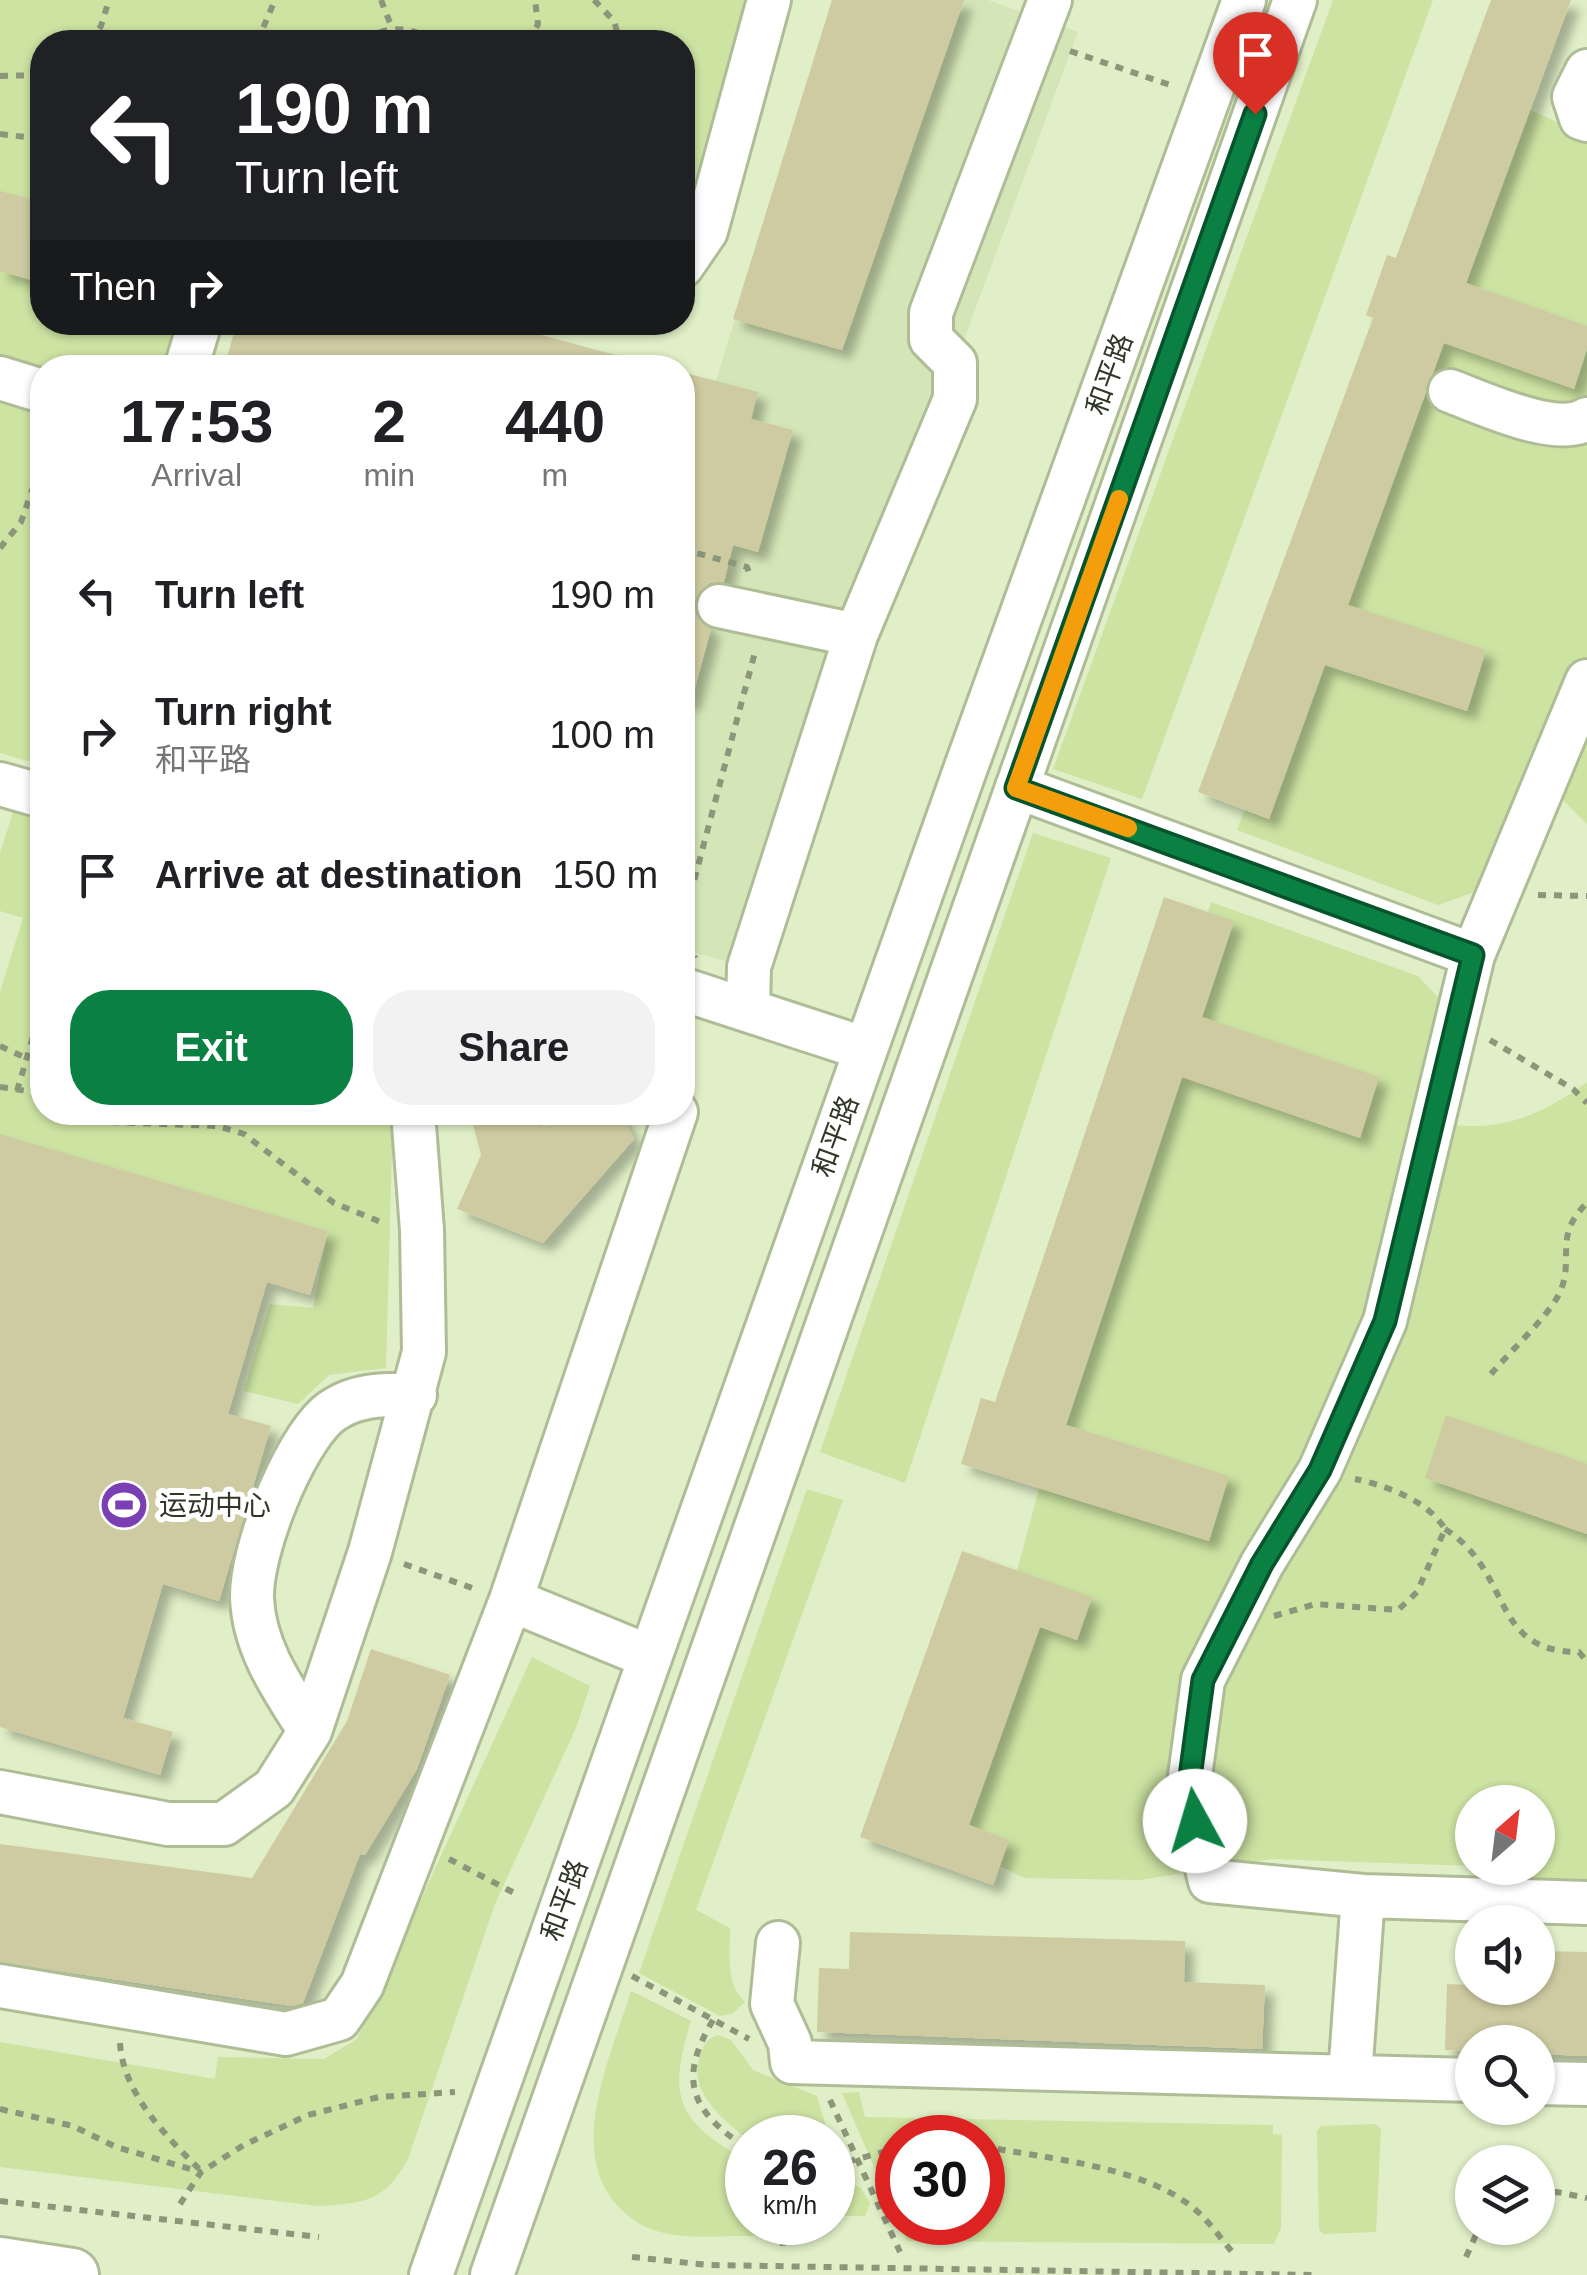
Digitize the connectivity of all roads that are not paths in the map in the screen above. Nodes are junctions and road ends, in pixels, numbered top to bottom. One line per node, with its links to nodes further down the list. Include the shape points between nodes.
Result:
1 (1244, 0): 21 (street, 和平路)
2 (1295, 0): 16 (street, 和平路)
3 (765, 1): 7 (street, via 706,231)
4 (1043, 19): 13 (street, via 932,313 931,339 954,363 955,399)
5 (1587, 71): 6 (street, via 1574,97)
6 (1587, 120)
7 (695, 247)
8 (0, 378): 9 (street)
9 (30, 387)
10 (1450, 392): 11 (street, via 1541,422 1577,425)
11 (1587, 419)
12 (720, 606): 13 (street)
13 (856, 635): 20 (street, via 750,966)
14 (1587, 681): 18 (street)
15 (0, 784): 17 (street)
16 (1016, 788): 18 (street); 40 (street, 和平路)
17 (30, 793)
18 (1473, 955): 29 (street, via 1385,1321 1320,1470 1203,1680 1188,1792 1210,1880)
19 (695, 993): 20 (street)
20 (748, 1009): 21 (street)
21 (866, 1049): 26 (street, 和平路)
22 (414, 1125): 24 (street, via 424,1352)
23 (672, 1125): 25 (street)
24 (415, 1396): 27 (street); 27 (street, via 375,1393 329,1413 297,1452 268,1523 252,1597 268,1664)
25 (511, 1600): 26 (street); 32 (street, via 362,1985 339,2019 286,2034)
26 (650, 1657): 39 (street, 和平路)
27 (310, 1731): 28 (street, via 274,1788 224,1824 168,1824)
28 (0, 1792)
29 (1363, 1896): 30 (street); 33 (street)
30 (1587, 1904)
31 (778, 1943): 33 (street, via 772,2004 792,2062)
32 (0, 1986)
33 (1350, 2076): 34 (street)
34 (1455, 2079)
35 (1555, 2083): 36 (street)
36 (1587, 2084)
37 (0, 2264): 38 (main road)
38 (72, 2275)
39 (431, 2275)
40 (492, 2275)

